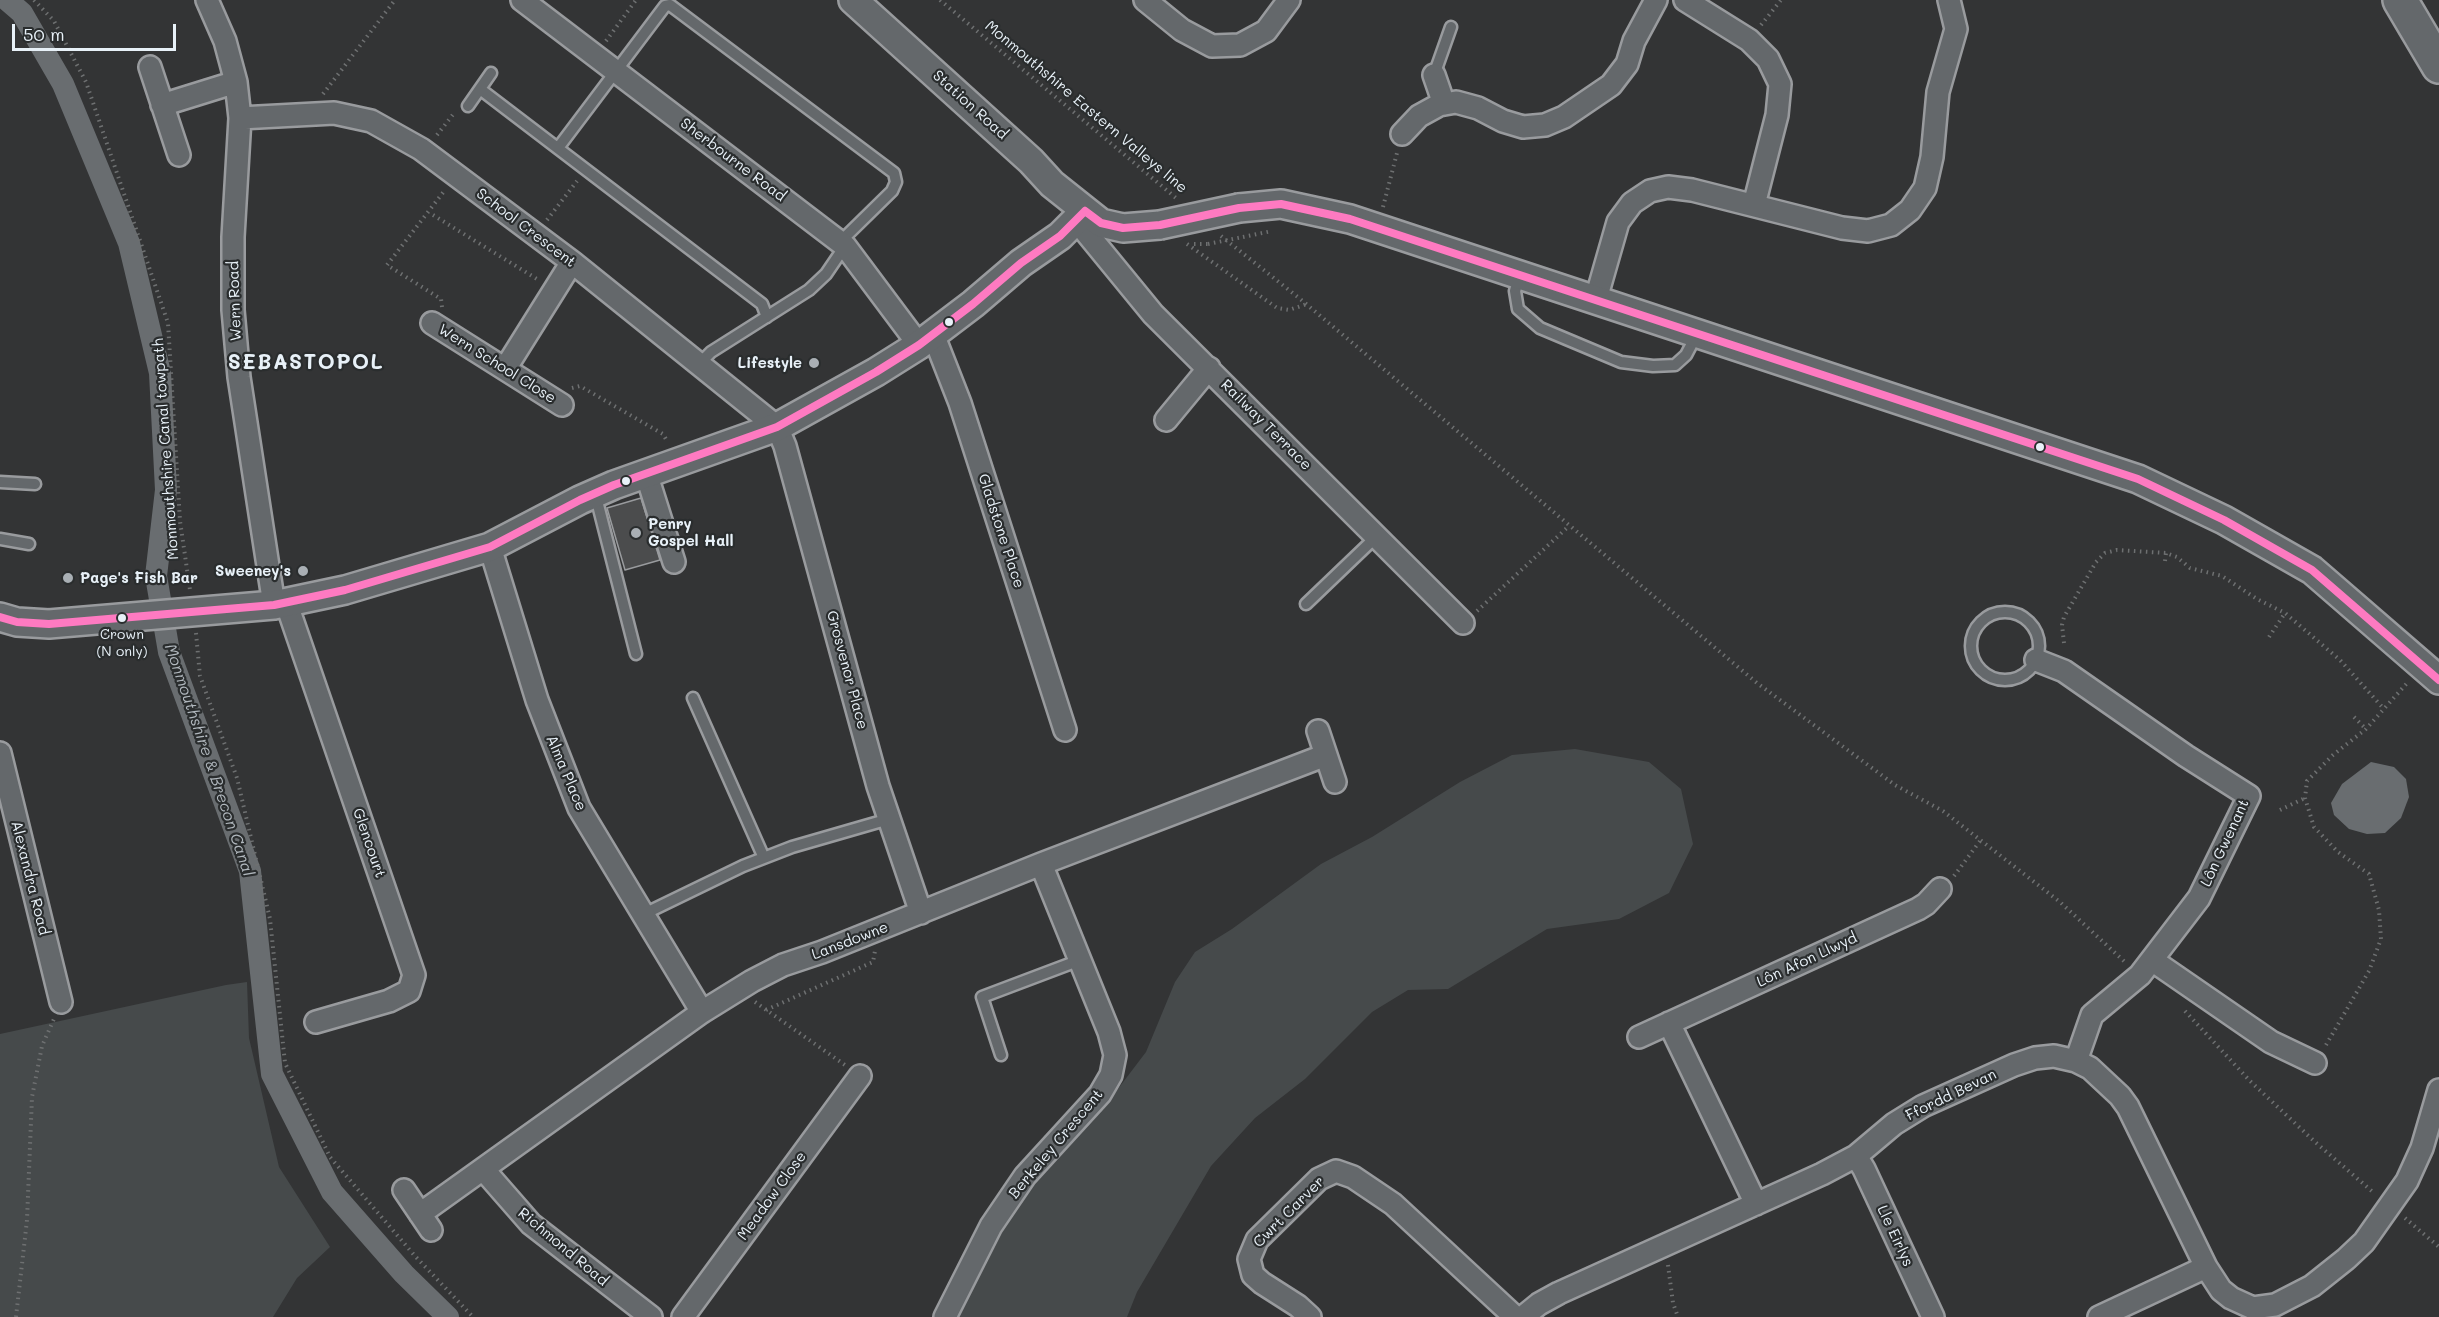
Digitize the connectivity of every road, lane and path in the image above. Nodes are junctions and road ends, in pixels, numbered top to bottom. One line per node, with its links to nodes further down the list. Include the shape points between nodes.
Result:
1 (34, 0): 77 (path, Monmouthshire Canal towpath, via 54,21 86,82 168,323 180,521)
2 (207, 0): 23 (street, Wern Road, via 225,41)
3 (395, 0): 28 (path, via 322,95)
4 (522, 0): 17 (street, Sherbourne Road)
5 (636, 0): 17 (path)
6 (853, 0): 39 (street, Station Road, via 1031,161)
7 (940, 0): 36 (path, Monmouthshire Eastern Valleys line)
8 (1145, 0): 9 (street, via 1182,30 1212,46 1240,45 1266,31)
9 (1289, 0)
10 (1656, 0): 25 (street, via 1634,40 1627,64 1611,85 1564,117 1523,127 1478,108 1456,102)
11 (1685, 0): 16 (street)
12 (1781, 0): 16 (path)
13 (1950, 0): 37 (street, via 1956,29 1938,92 1932,157 1925,188 1910,210 1891,225 1868,231)
14 (2400, 0): 18 (main road)
15 (1451, 27): 22 (lane)
16 (1749, 40): 37 (street, via 1768,59 1780,84 1777,115)
17 (595, 56): 20 (street, Sherbourne Road)
18 (2439, 66)
19 (150, 67): 26 (street)
20 (615, 71): 31 (lane); 44 (street, Sherbourne Road); 44 (lane, via 665,6 670,5 894,173 892,191)
21 (491, 74): 24 (lane)
22 (1434, 75): 25 (street)
23 (236, 82): 26 (street); 29 (street, Wern Road)
24 (480, 89): 27 (lane); 31 (lane)
25 (1444, 104): 30 (street, via 1419,116)
26 (162, 105): 33 (street)
27 (468, 105): 32 (path, via 458,109)
28 (314, 114): 29 (street, School Crescent); 32 (street, School Crescent, via 334,113 371,122)
29 (240, 118): 75 (street, Wern Road, via 233,310 239,377)
30 (1402, 134): 40 (path)
31 (558, 148): 34 (lane)
32 (424, 152): 35 (street, School Crescent)
33 (179, 155)
34 (586, 169): 42 (path); 52 (lane, via 762,304)
35 (456, 176): 42 (street, School Crescent); 53 (path, via 387,265 441,299)
36 (1181, 203)
37 (1755, 205): 50 (street, via 1692,190 1668,187 1650,191 1632,203 1618,222)
38 (433, 215): 49 (path)
39 (1081, 216): 40 (street, Station Road, bridge, via 1123,228 1281,204); 55 (street); 57 (street, Railway Terrace, via 1153,314)
40 (1378, 228): 48 (street, Station Road)
41 (1217, 233): 51 (path)
42 (536, 235): 47 (street, School Crescent)
43 (1243, 237): 46 (path, bridge)
44 (842, 244): 52 (lane, via 826,274); 55 (street, Sherbourne Road)
45 (1187, 244): 51 (path, via 1277,308)
46 (1208, 244)
47 (572, 262): 49 (street); 56 (street, School Crescent)
48 (1520, 274): 50 (street, Station Road); 54 (lane, via 1515,291 1518,309 1540,328 1622,362 1676,365)
49 (555, 290): 58 (street)
50 (1596, 298): 54 (street, Station Road)
51 (1307, 304): 67 (path)
52 (767, 316): 56 (lane)
53 (439, 327): 58 (street, Wern School Close)
54 (1698, 333): 85 (street, Station Road, via 2138,478 2224,520 2312,570)
55 (926, 340): 61 (street); 90 (street, Gladstone Place, via 960,403)
56 (700, 363): 61 (street, School Crescent)
57 (1209, 368): 60 (street); 68 (street, Railway Terrace)
58 (505, 369): 59 (street, Wern School Close)
59 (555, 400): 62 (path, via 580,386 663,434)
60 (1166, 420)
61 (777, 427): 62 (street); 97 (street, Grosvenor Place, via 786,446)
62 (682, 461): 63 (street)
63 (646, 473): 66 (street); 74 (street)
64 (0, 482): 65 (lane)
65 (35, 484)
66 (595, 493): 71 (street); 83 (lane)
67 (1569, 526): 80 (path); 98 (path, via 1757,683 1895,785 1943,811)
68 (1377, 536): 76 (lane); 80 (street, Railway Terrace)
69 (0, 539): 70 (lane)
70 (29, 544)
71 (490, 547): 75 (street, via 345,590); 103 (street, Alma Place, via 537,700 579,807)
72 (2166, 553): 73 (path); 78 (path, via 2190,568 2222,576); 82 (path, via 2105,553 2064,617)
73 (2165, 561)
74 (674, 562)
75 (280, 604): 77 (street); 112 (street, Glencourt, via 414,975 410,991)
76 (1306, 604)
77 (194, 612): 79 (street, via 49,624); 130 (path, Monmouthshire Canal towpath, via 200,676 237,778 270,919 285,1063 330,1157)
78 (2285, 613): 81 (path); 87 (path, via 2340,660)
79 (0, 617)
80 (1463, 623)
81 (2269, 637)
82 (2064, 643)
83 (636, 654)
84 (2036, 660): 84 (lane, via 2021,676 2000,680 1980,669 1971,649 1972,638 1984,619 2005,612 2016,614 2026,620 2038,638); 106 (street, Lôn Gwenant, via 2064,671 2249,796 2204,890)
85 (2431, 673): 87 (path)
86 (693, 698): 99 (lane)
87 (2384, 709): 89 (path)
88 (2354, 717): 89 (path)
89 (2366, 729): 95 (path, via 2307,782)
90 (1065, 730)
91 (1318, 731): 93 (street)
92 (0, 753): 108 (street, Alexandra Road)
93 (1326, 755): 94 (street); 100 (street, Lansdowne)
94 (1335, 782)
95 (2305, 798): 96 (path); 117 (path, via 2314,827 2338,852 2369,874 2379,910 2381,939 2369,971)
96 (2280, 810)
97 (889, 819): 99 (lane); 102 (street, Grosvenor Place)
98 (1980, 841): 101 (path); 106 (path, via 2060,902 2092,934)
99 (764, 858): 103 (lane)
100 (1041, 864): 102 (street, Lansdowne); 105 (street, Berkeley Crescent)
101 (1940, 889): 113 (street, Lôn Afon Llwyd, via 1918,909)
102 (921, 913): 104 (street, Lansdowne)
103 (644, 914): 111 (street, Alma Place)
104 (878, 930): 107 (street, Lansdowne, via 783,965); 110 (path, via 873,962)
105 (1080, 960): 115 (lane, via 982,997); 133 (street, Berkeley Crescent, via 1110,1032 1115,1055 1111,1075 1100,1094 1025,1176 991,1226)
106 (2146, 968): 116 (street, Lôn Gwenant, via 2092,1015); 117 (street, via 2271,1042)
107 (737, 990): 110 (path); 111 (street, Lansdowne)
108 (61, 1002): 129 (path, via 42,1046 32,1096 27,1220)
109 (2180, 1007): 124 (path, via 2314,1142)
110 (766, 1010): 118 (path)
111 (702, 1012): 121 (street, Lansdowne)
112 (316, 1022)
113 (1670, 1023): 114 (street, Lôn Afon Llwyd); 123 (street)
114 (1639, 1037)
115 (1001, 1055)
116 (2076, 1061): 120 (street, Ffordd Bevan, via 2045,1056 2014,1065 1907,1114); 127 (street, Ffordd Bevan, via 2100,1075 2128,1107)
117 (2315, 1063)
118 (860, 1076): 132 (street, Meadow Close)
119 (2439, 1090): 124 (street, via 2422,1148)
120 (1856, 1156): 123 (street, Ffordd Bevan); 138 (street, Lle Eirlys)
121 (483, 1169): 122 (street, Lansdowne, via 426,1222); 131 (street, Richmond Road, via 531,1224)
122 (404, 1190)
123 (1756, 1204): 125 (street, Ffordd Bevan)
124 (2389, 1206): 126 (path); 128 (street, via 2364,1242 2328,1274 2295,1297)
125 (1661, 1247): 136 (street, Ffordd Bevan, via 1559,1293); 137 (path, via 1669,1266)
126 (2439, 1247)
127 (2205, 1267): 128 (street, Ffordd Bevan, via 2221,1290); 139 (street)
128 (2253, 1312)
129 (16, 1317)
130 (473, 1317)
131 (651, 1317)
132 (683, 1317)
133 (945, 1317)
134 (1310, 1317): 135 (street, Cwrt Carver, via 1253,1275 1249,1259 1257,1240 1319,1179 1336,1171 1353,1177 1393,1204)
135 (1515, 1317)
136 (1523, 1317)
137 (1678, 1317)
138 (1933, 1317)
139 (2099, 1317)

